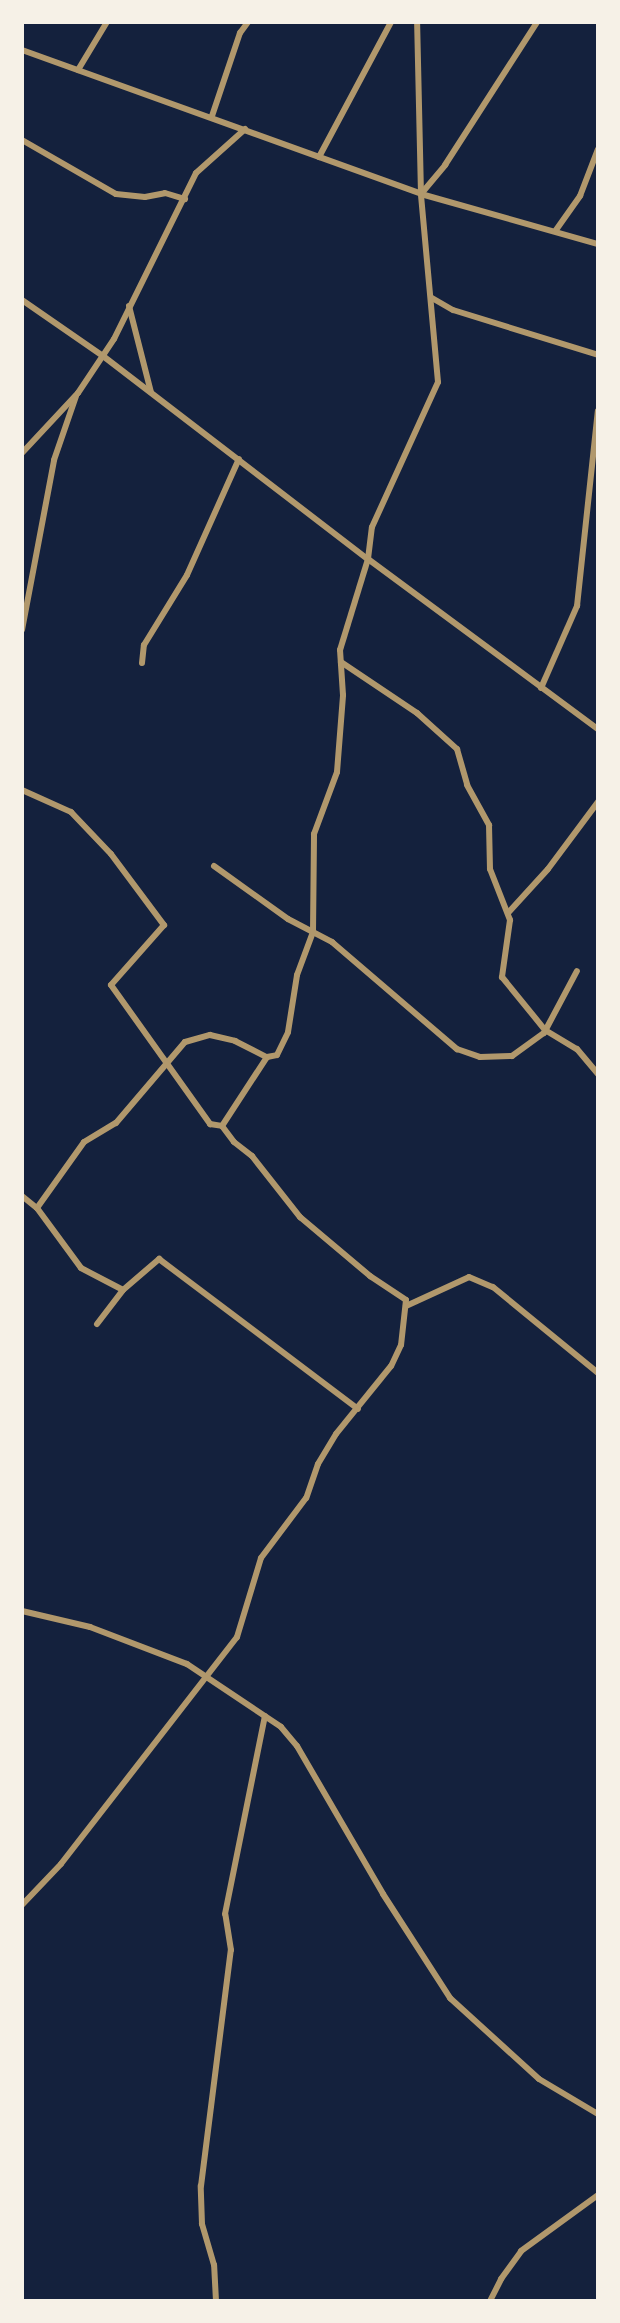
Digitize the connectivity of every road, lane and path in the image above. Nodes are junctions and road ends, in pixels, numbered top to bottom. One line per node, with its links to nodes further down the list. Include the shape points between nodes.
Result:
1 (107, 22): 7 (street)
2 (248, 22): 8 (street)
3 (391, 22): 12 (street)
4 (417, 22): 13 (street)
5 (537, 22): 13 (street)
6 (22, 50): 7 (street)
7 (78, 70): 8 (street)
8 (212, 116): 9 (street)
9 (245, 129): 12 (street); 14 (street, via 196,173)
10 (22, 140): 14 (street, via 116,194 165,193)
11 (598, 149): 15 (street, via 580,196)
12 (319, 157): 13 (street)
13 (421, 194): 15 (street); 17 (street)
14 (185, 199): 19 (street)
15 (556, 230): 16 (street)
16 (598, 244)
17 (432, 298): 20 (street, via 453,310); 27 (street, via 438,382 372,527)
18 (22, 300): 21 (street)
19 (128, 305): 21 (street); 22 (street)
20 (598, 355)
21 (103, 356): 22 (street); 23 (street)
22 (151, 392): 26 (street)
23 (78, 393): 25 (street); 28 (street, via 54,460)
24 (598, 411): 31 (street, via 577,606)
25 (22, 453)
26 (239, 459): 27 (street); 30 (street, via 187,575 144,645)
27 (368, 559): 29 (street); 31 (street)
28 (22, 630)
29 (340, 662): 36 (street, via 417,713 457,749 467,785 489,825 488,862); 37 (street, via 337,772 314,834)
30 (142, 663)
31 (541, 688): 32 (street)
32 (598, 729)
33 (22, 790): 41 (street, via 71,812 111,854 164,925 111,985)
34 (598, 802): 36 (street)
35 (214, 866): 37 (street)
36 (508, 913): 39 (street, via 502,977)
37 (313, 932): 39 (street, via 345,951 457,1049 480,1057 512,1056); 40 (street, via 297,975 288,1032 277,1055)
38 (577, 971): 39 (street)
39 (545, 1030): 42 (street, via 577,1049)
40 (267, 1057): 41 (street, via 210,1035 185,1042); 43 (street)
41 (169, 1065): 43 (street, via 210,1124); 45 (street, via 116,1123 84,1142)
42 (598, 1074)
43 (222, 1126): 47 (street, via 300,1217 406,1300)
44 (22, 1196): 45 (street)
45 (37, 1208): 46 (street, via 81,1268)
46 (123, 1290): 48 (street); 50 (street, via 159,1259)
47 (406, 1306): 49 (street, via 469,1277 493,1287); 50 (street, via 401,1345 385,1378)
48 (97, 1324)
49 (598, 1373)
50 (358, 1409): 52 (street, via 325,1452 306,1498 261,1558 243,1625)
51 (22, 1611): 52 (street, via 90,1627 187,1664)
52 (208, 1680): 53 (street); 54 (street, via 51,1877)
53 (265, 1716): 55 (street, via 297,1746 450,1998 539,2079); 57 (street, via 225,1914 231,1950 201,2186)
54 (22, 1905)
55 (598, 2114)
56 (598, 2195): 58 (street, via 521,2251)
57 (216, 2301)
58 (490, 2301)

